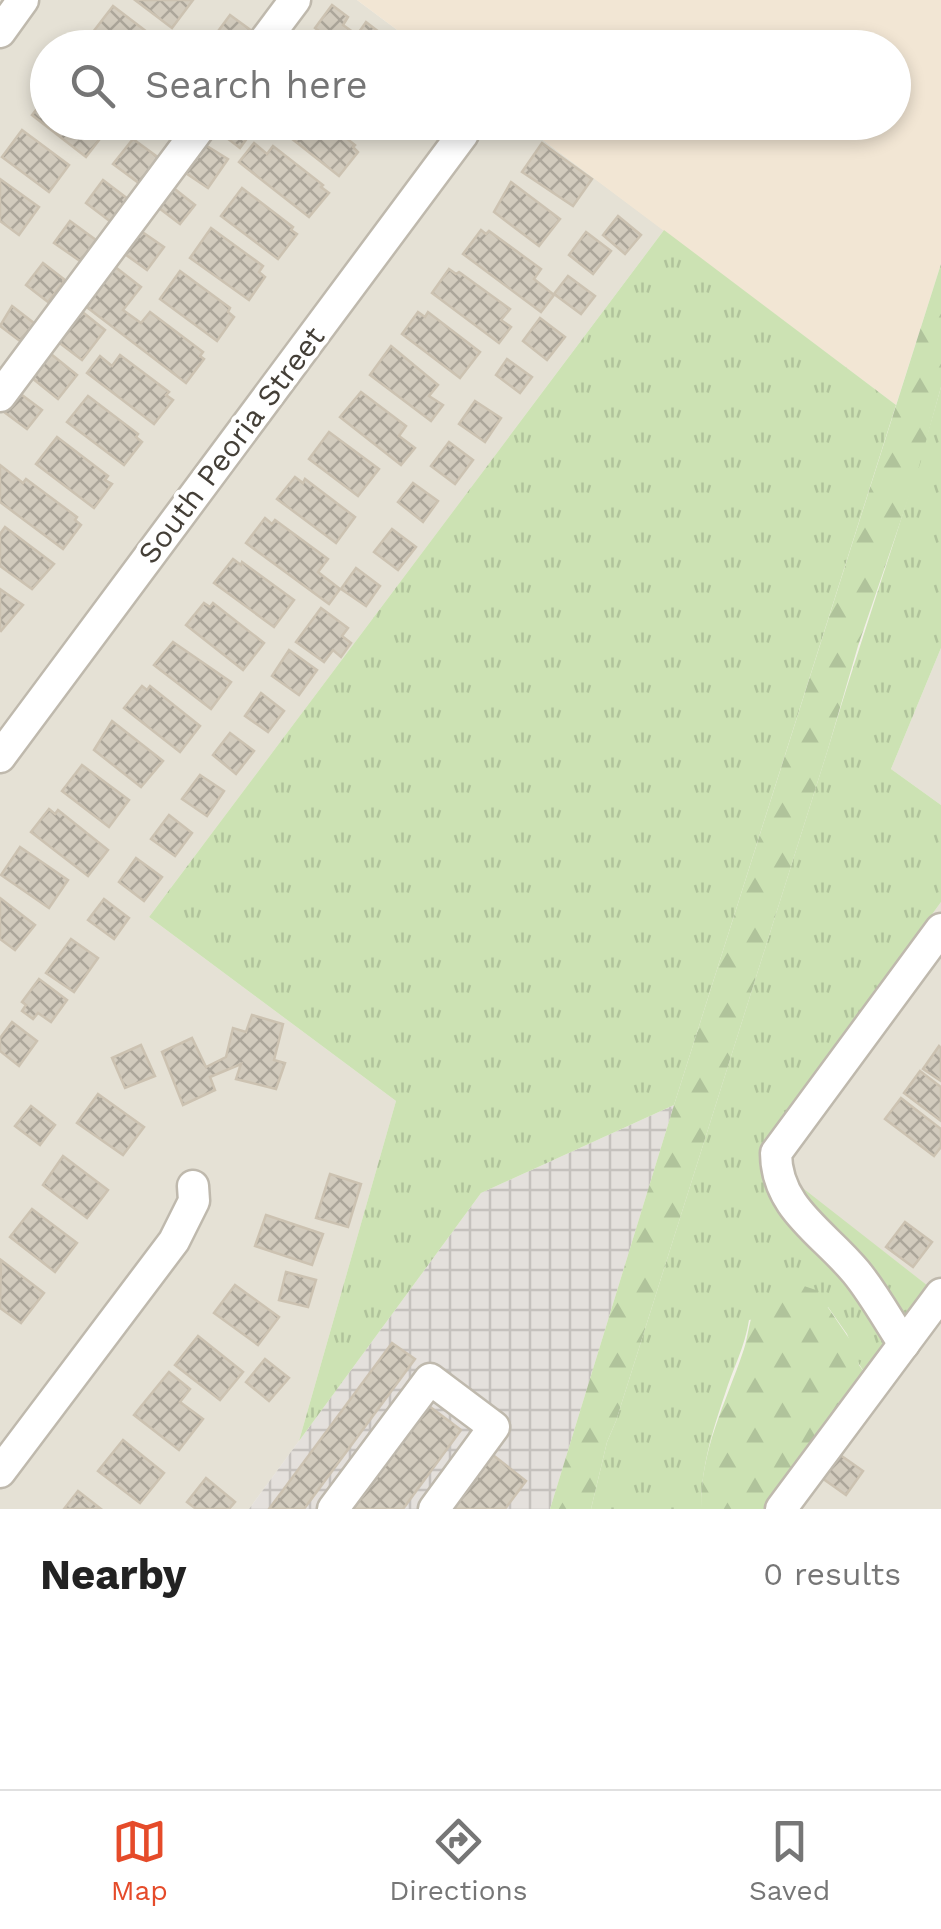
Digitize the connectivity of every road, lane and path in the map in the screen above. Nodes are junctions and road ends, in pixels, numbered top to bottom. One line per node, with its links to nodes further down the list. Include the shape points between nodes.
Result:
1 (24, 0): 4 (street)
2 (295, 0): 3 (street)
3 (273, 30)
4 (0, 32)
5 (191, 140): 7 (street)
6 (459, 140): 8 (street, South Peoria Street)
7 (0, 396)
8 (1, 754)
9 (941, 928): 12 (street, via 776,1153 778,1182 796,1210 857,1273)
10 (193, 1186): 13 (street, via 194,1201 174,1241)
11 (941, 1294): 12 (street)
12 (904, 1344): 16 (street)
13 (0, 1472)
14 (334, 1509): 15 (street, via 430,1379 494,1427)
15 (434, 1509)
16 (781, 1509)

